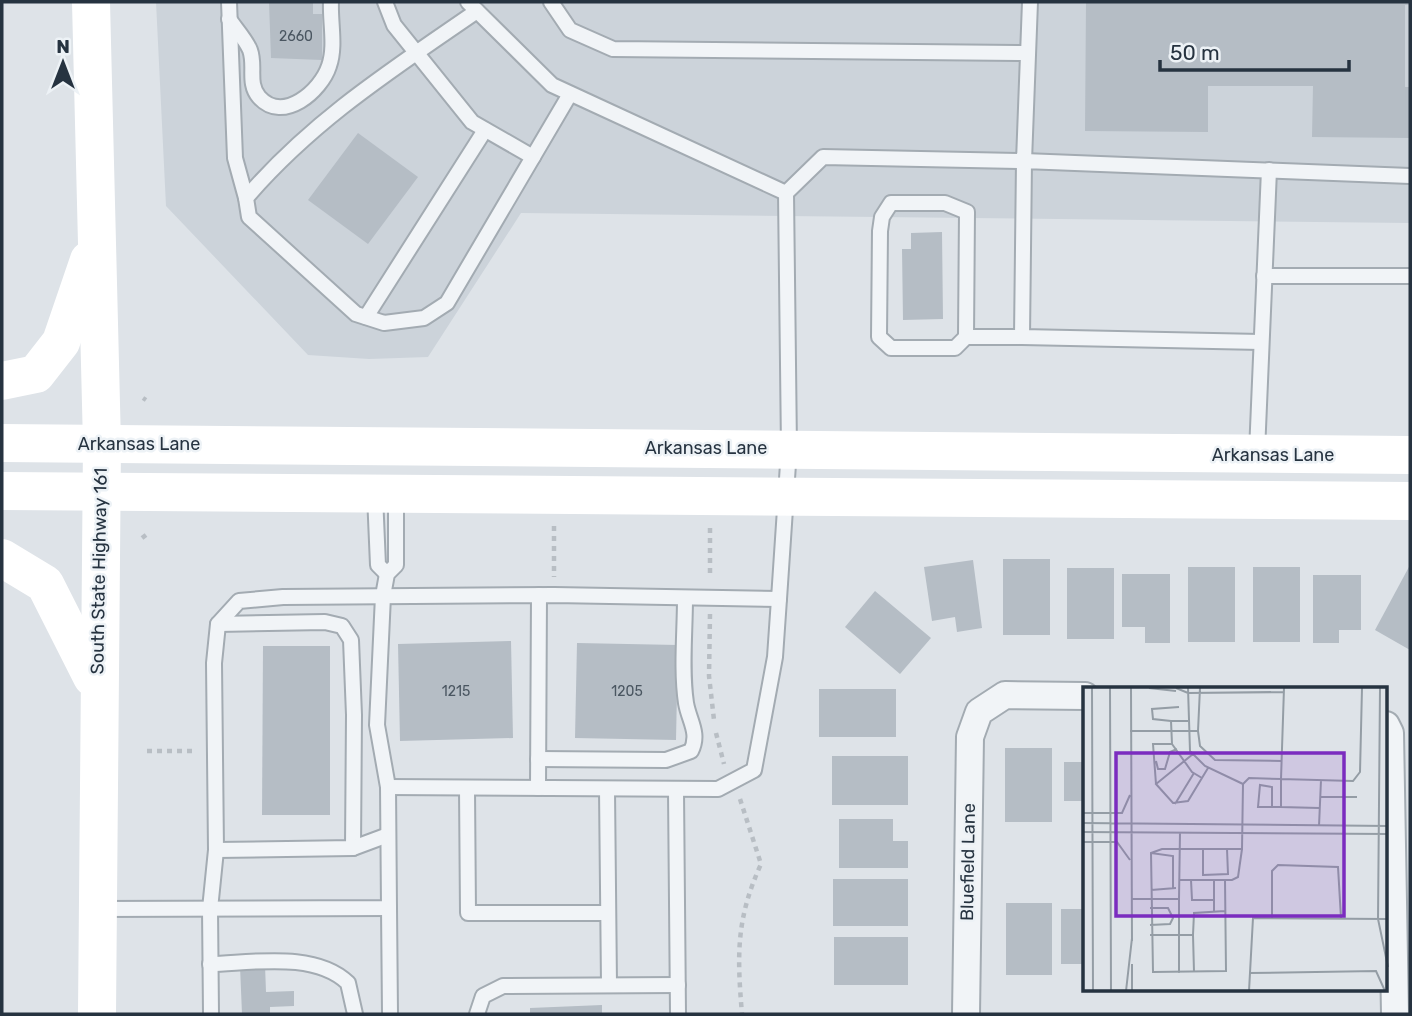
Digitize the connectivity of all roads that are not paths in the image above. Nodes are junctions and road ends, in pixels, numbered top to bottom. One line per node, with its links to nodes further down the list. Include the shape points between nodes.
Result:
1 (91, 2): 19 (main road, South State Highway 161)
2 (229, 2): 8 (lane)
3 (331, 2): 8 (lane, via 329,69 303,100 288,107 275,107 261,99 253,87 250,50)
4 (384, 2): 9 (lane)
5 (551, 2): 10 (lane, via 570,30 613,49)
6 (1030, 2): 10 (lane)
7 (472, 6): 9 (lane); 11 (lane, via 552,85)
8 (229, 19): 18 (lane, via 235,158)
9 (415, 53): 12 (lane, via 472,122); 18 (lane, via 354,96 283,156)
10 (1028, 53): 14 (lane)
11 (570, 94): 13 (lane); 17 (lane)
12 (485, 130): 13 (lane); 22 (lane)
13 (533, 157): 22 (lane, via 447,303 424,318 384,323)
14 (1024, 161): 15 (lane); 17 (lane, via 822,157); 24 (lane)
15 (1269, 170): 16 (lane); 20 (lane)
16 (1410, 176)
17 (786, 193): 29 (lane)
18 (246, 198): 22 (lane, via 250,217 356,314)
19 (98, 232): 26 (main road, via 61,342 36,373); 28 (main road, South State Highway 161)
20 (1264, 276): 21 (lane); 25 (lane)
21 (1410, 276)
22 (366, 317)
23 (966, 337): 23 (lane, via 967,212 946,203 891,203 880,231 879,337 891,348 955,348); 24 (lane)
24 (1022, 337): 25 (lane)
25 (1261, 342): 31 (lane)
26 (2, 382)
27 (2, 443): 28 (main road, Arkansas Lane)
28 (102, 444): 29 (main road, Arkansas Lane); 33 (main road, South State Highway 161)
29 (789, 449): 31 (main road, Arkansas Lane); 35 (lane)
30 (1410, 455): 31 (main road, Arkansas Lane)
31 (1257, 456)
32 (2, 491): 33 (main road)
33 (100, 491): 34 (main road); 44 (main road, South State Highway 161)
34 (386, 492): 35 (main road); 38 (lane, via 378,565); 38 (lane, via 396,565)
35 (787, 496): 36 (main road); 42 (lane)
36 (1410, 501)
37 (2, 558): 44 (main road, via 46,584)
38 (387, 574): 40 (lane)
39 (539, 595): 40 (lane); 41 (lane); 47 (lane)
40 (383, 596): 43 (lane, via 239,601); 48 (lane, via 377,725)
41 (685, 598): 42 (lane); 47 (lane, via 684,687 696,732 691,751 666,760)
42 (779, 599): 52 (lane, via 775,657 754,770 718,789)
43 (218, 624): 54 (lane, via 325,622 342,626 351,639); 55 (lane, via 214,663)
44 (97, 689): 57 (main road, South State Highway 161)
45 (1083, 696): 69 (street, Bluefield Lane, via 1005,695 979,712 970,737)
46 (1388, 729): 70 (street)
47 (538, 759): 49 (lane)
48 (388, 787): 50 (lane); 53 (lane)
49 (538, 788): 50 (lane); 51 (lane)
50 (467, 789): 59 (lane, via 468,913)
51 (607, 789): 52 (lane); 59 (lane)
52 (676, 791): 62 (lane)
53 (388, 835): 54 (lane); 56 (lane)
54 (353, 848): 55 (lane)
55 (216, 850): 58 (lane)
56 (389, 908): 58 (lane); 66 (lane)
57 (97, 909): 58 (lane); 63 (main road, South State Highway 161)
58 (210, 909): 60 (lane)
59 (608, 913): 61 (lane)
60 (210, 964): 64 (lane); 65 (lane, via 324,966 348,983)
61 (609, 985): 62 (lane); 67 (lane, via 503,986 482,996)
62 (678, 985): 68 (lane)
63 (97, 1014)
64 (211, 1014)
65 (355, 1014)
66 (390, 1014)
67 (477, 1014)
68 (678, 1014)
69 (966, 1014)
70 (1395, 1014)

